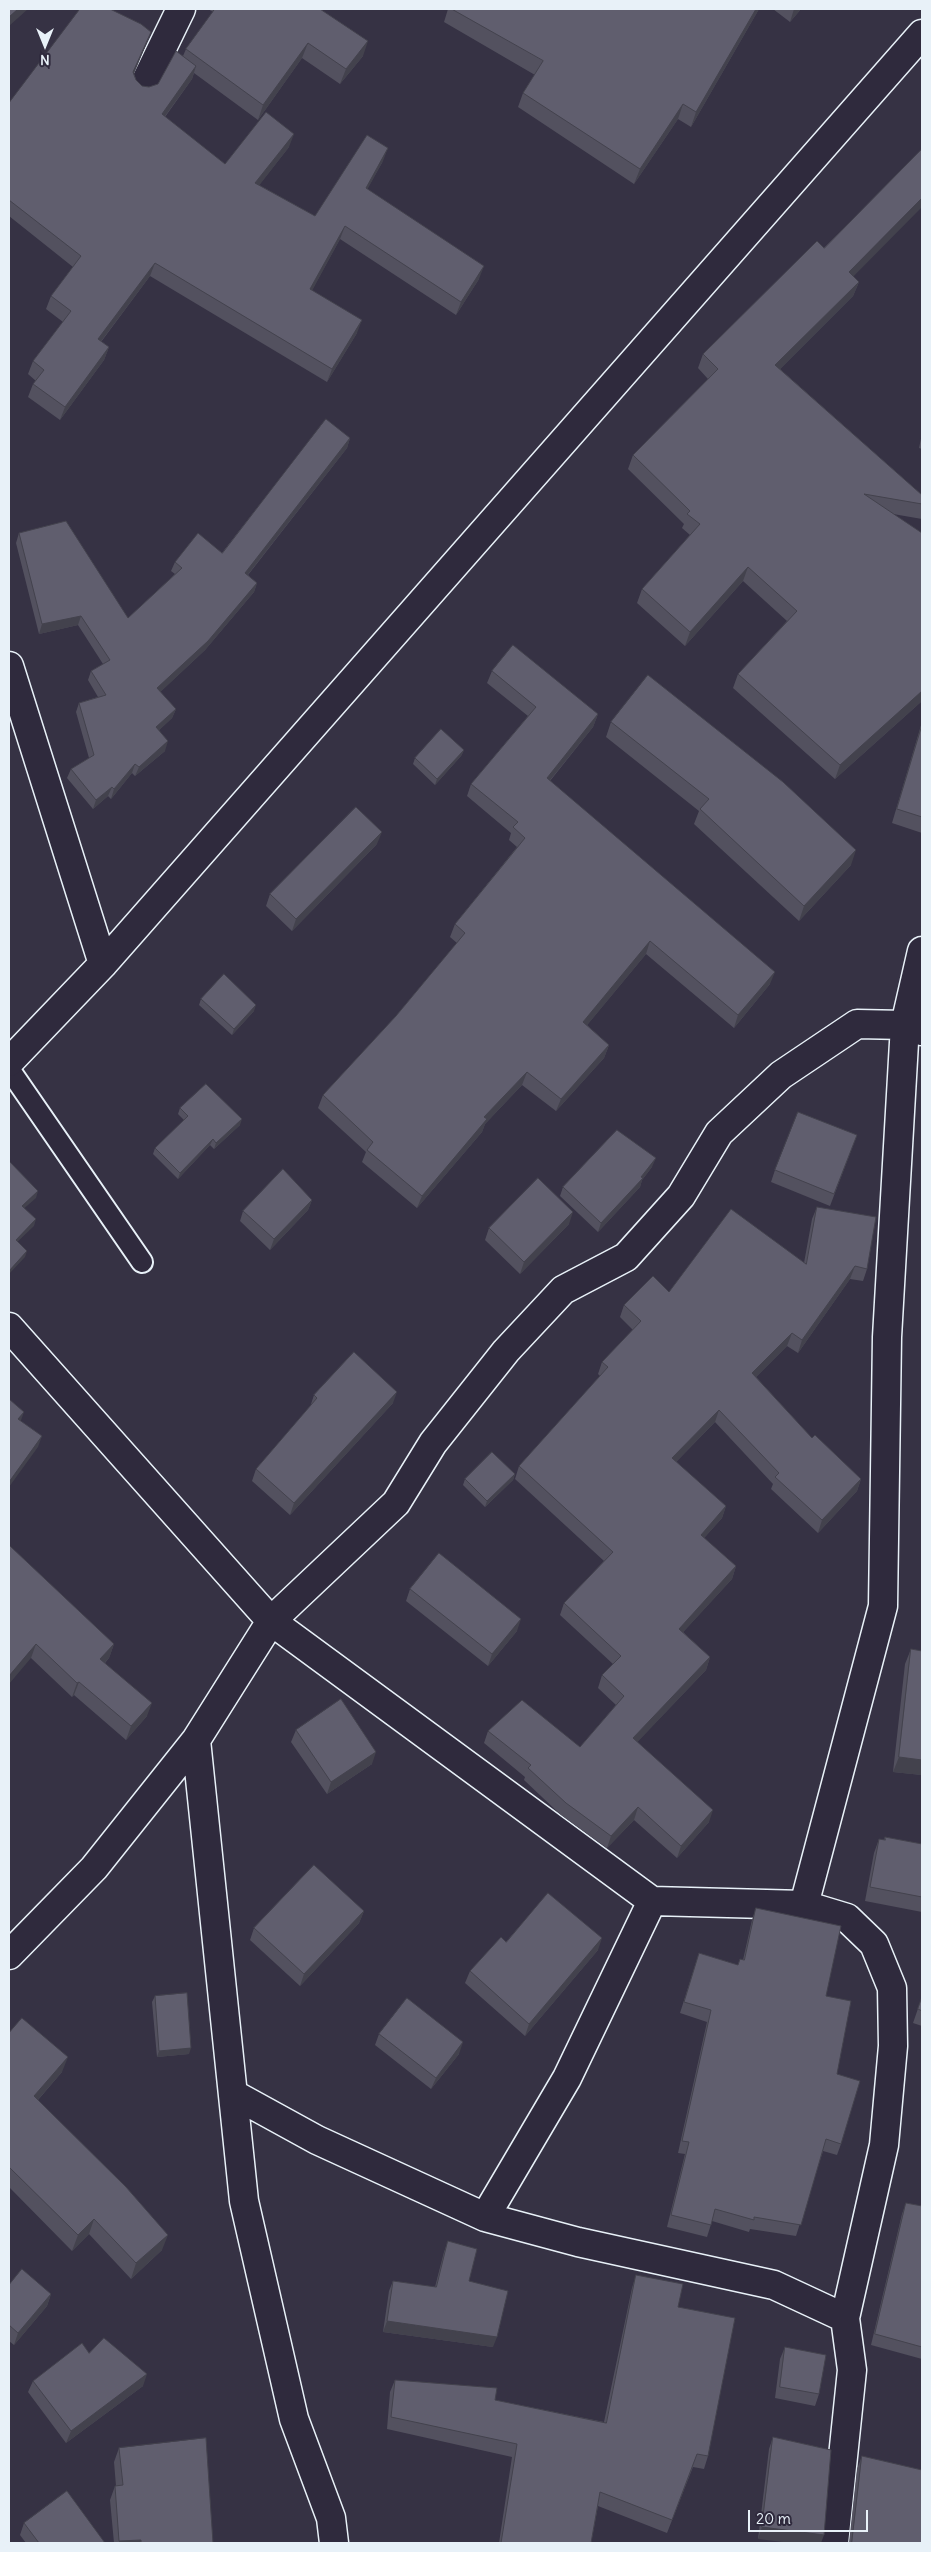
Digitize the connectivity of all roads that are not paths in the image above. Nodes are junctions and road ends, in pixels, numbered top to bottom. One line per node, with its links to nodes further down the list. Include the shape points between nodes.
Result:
1 (181, 9): 3 (street)
2 (922, 34): 6 (street)
3 (144, 85)
4 (9, 666): 6 (street)
5 (922, 951): 7 (street)
6 (103, 964): 8 (street)
7 (914, 1028): 12 (street, via 857,1024 781,1075 719,1133 681,1196 626,1257 563,1290 506,1352 433,1443 396,1503); 15 (street, via 887,1338 883,1606)
8 (9, 1062)
9 (9, 1069): 10 (lane)
10 (142, 1262)
11 (9, 1327): 12 (street)
12 (272, 1621): 13 (street); 14 (street)
13 (196, 1740): 16 (street, via 94,1868); 17 (street)
14 (652, 1901): 15 (street); 18 (street, via 567,2078)
15 (804, 1905): 19 (street, via 848,1918 874,1944 892,1988 893,2046 884,2145)
16 (9, 1955)
17 (235, 2095): 18 (street, via 317,2140); 20 (street, via 244,2201 294,2419 331,2518)
18 (485, 2217): 19 (street, via 578,2242 774,2284)
19 (845, 2318): 21 (street, via 852,2370)
20 (334, 2543)
21 (834, 2543)

